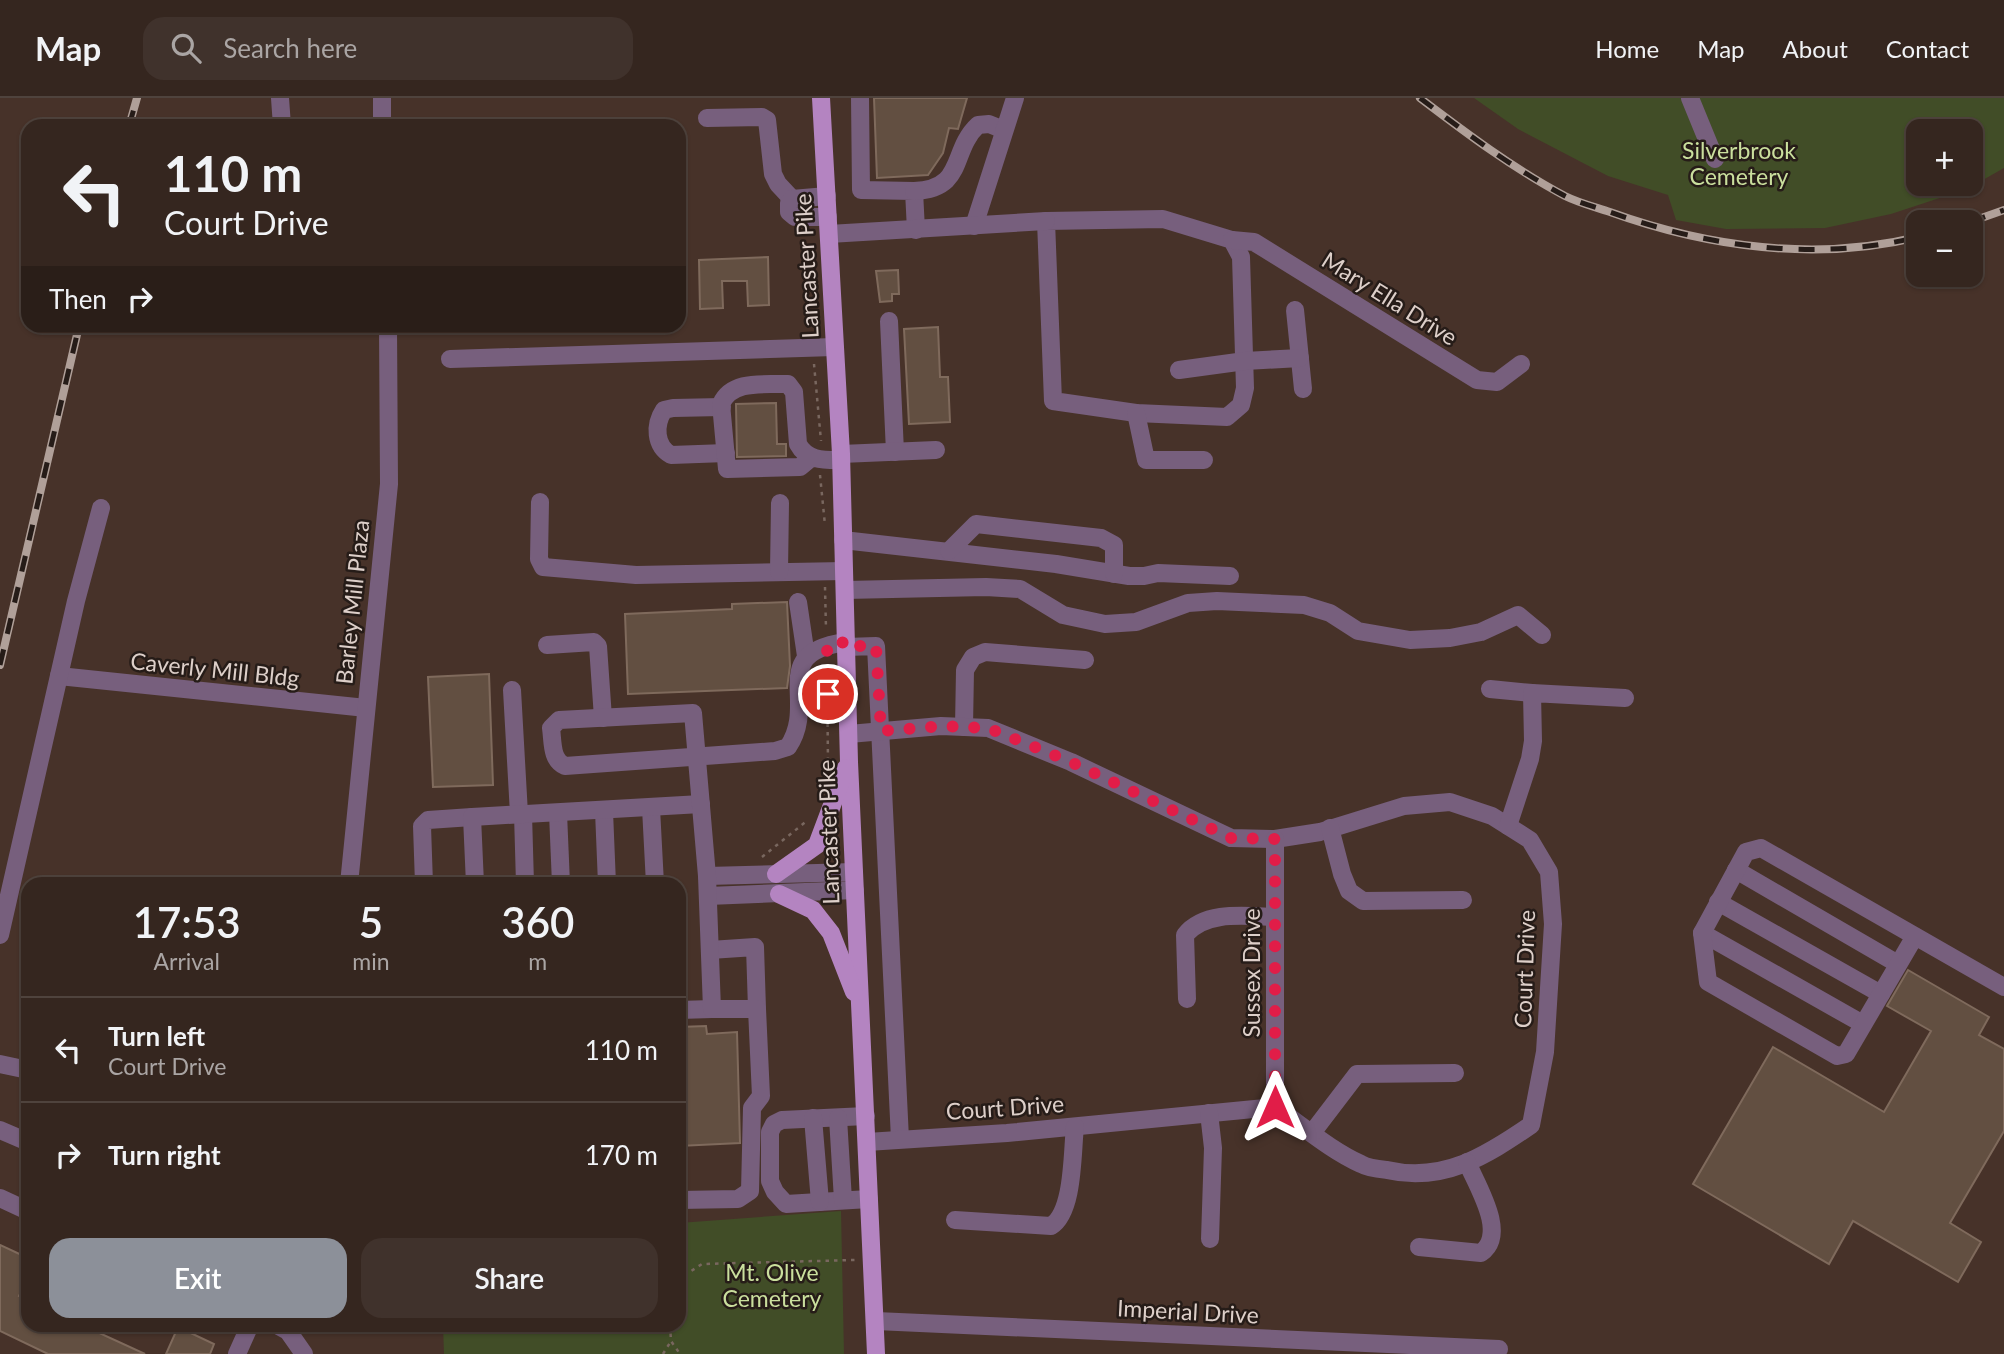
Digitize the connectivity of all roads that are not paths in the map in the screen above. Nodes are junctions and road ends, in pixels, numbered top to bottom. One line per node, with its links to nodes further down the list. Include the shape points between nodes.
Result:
1 (280, 98): 8 (street)
2 (382, 98): 9 (street)
3 (821, 98): 13 (main road, Lancaster Pike)
4 (860, 98): 12 (street, via 860,190)
5 (1015, 98): 10 (street)
6 (1690, 98): 11 (street)
7 (707, 118): 14 (street, via 762,117 767,121 773,174)
8 (282, 119)
9 (382, 119)
10 (1004, 130): 12 (street, via 978,125 941,186); 17 (street)
11 (1715, 159)
12 (914, 191): 18 (street)
13 (827, 196): 14 (street); 16 (main road, Lancaster Pike)
14 (792, 199): 16 (street, Mary Ella Drive, via 789,212 795,217)
15 (1046, 221): 17 (street, Mary Ella Drive); 19 (street, Mary Ella Drive, via 1163,219); 31 (street, via 1053,401)
16 (829, 226): 18 (street, Mary Ella Drive); 23 (main road, Lancaster Pike)
17 (974, 226): 18 (street, Mary Ella Drive)
18 (916, 230)
19 (1232, 240): 26 (street, via 1241,257); 27 (street, Mary Ella Drive, via 1254,242 1477,380 1497,382)
20 (1295, 310): 24 (street)
21 (889, 321): 33 (street)
22 (388, 333): 59 (street, Barley Mill Plaza, via 389,484)
23 (834, 347): 25 (street); 35 (main road, Lancaster Pike)
24 (1300, 358): 26 (street); 29 (street)
25 (450, 359)
26 (1245, 361): 28 (street); 31 (street, via 1241,405 1227,417)
27 (1521, 364)
28 (1179, 370)
29 (1303, 389)
30 (722, 407): 34 (street); 34 (street, via 664,410 659,417 659,441 671,455); 36 (street, via 725,395 734,388 788,384 794,391 798,444)
31 (1136, 413): 37 (street, via 1146,460)
32 (936, 450): 33 (street)
33 (895, 452): 35 (street)
34 (726, 453): 36 (street, via 727,470 800,467)
35 (841, 457): 36 (street); 41 (main road, Lancaster Pike)
36 (816, 459)
37 (1204, 460)
38 (540, 502): 44 (street, via 542,567 636,575)
39 (780, 503): 44 (street)
40 (101, 508): 54 (street)
41 (834, 538): 42 (street); 43 (main road, Lancaster Pike)
42 (949, 551): 45 (street); 45 (street, via 975,524 1101,538 1114,545)
43 (844, 571): 44 (street); 47 (main road, Lancaster Pike)
44 (779, 572)
45 (1114, 574): 46 (street)
46 (1230, 576)
47 (845, 590): 49 (street, via 1020,589 1063,614 1105,624 1136,622 1188,603 1217,600 1304,606 1330,613 1358,631 1410,640 1481,632 1518,615); 50 (main road, Lancaster Pike)
48 (798, 602): 52 (street)
49 (1542, 635)
50 (846, 644): 52 (street, via 827,645); 62 (street, via 876,646); 63 (main road, Lancaster Pike)
51 (547, 645): 60 (street, via 594,642 598,646)
52 (806, 656): 64 (street, via 800,668 798,718 788,747)
53 (1085, 660): 61 (street, via 985,652 973,657 965,670)
54 (59, 676): 59 (street, Caverly Mill Bldg); 92 (street)
55 (1490, 689): 57 (street)
56 (512, 690): 70 (street)
57 (1532, 693): 58 (street); 72 (street, via 1530,759)
58 (1625, 698)
59 (366, 708): 78 (street, Barley Mill Plaza)
60 (603, 718): 64 (street, via 693,713); 64 (street, via 553,724 558,763)
61 (964, 727): 62 (street, Court Drive); 74 (street, Court Drive, via 988,728 1071,762 1231,838)
62 (881, 731): 63 (street, Court Drive); 115 (street)
63 (849, 734): 65 (main road, Lancaster Pike)
64 (696, 757): 66 (street)
65 (849, 762): 76 (main road, via 817,845); 85 (main road, Lancaster Pike)
66 (701, 804): 67 (street); 77 (street)
67 (651, 808): 68 (street); 84 (street)
68 (604, 811): 69 (street); 83 (street)
69 (558, 813): 70 (street); 82 (street)
70 (521, 814): 71 (street); 81 (street)
71 (472, 817): 79 (street, via 428,820 422,826); 80 (street)
72 (1508, 826): 73 (street, Court Drive, via 1450,802 1404,806); 118 (street, Court Drive, via 1531,840 1549,872 1553,925 1545,1052 1531,1125 1500,1147)
73 (1330, 828): 74 (street, Court Drive); 88 (street, via 1349,891 1363,901)
74 (1275, 839): 90 (street, Sussex Drive)
75 (1736, 870): 89 (street); 93 (street, via 1746,852 1761,848); 95 (street)
76 (776, 874): 77 (street); 85 (street)
77 (707, 876): 87 (street)
78 (350, 877)
79 (424, 877)
80 (475, 877)
81 (525, 877)
82 (561, 877)
83 (607, 877)
84 (654, 877)
85 (854, 881): 86 (street); 99 (main road, Lancaster Pike)
86 (779, 894): 87 (street); 99 (main road, via 813,910 831,933)
87 (708, 896): 94 (street)
88 (1462, 900)
89 (1718, 902): 91 (street); 97 (street)
90 (1275, 917): 98 (street, via 1226,916 1193,925 1185,935); 107 (street, Sussex Drive)
91 (1702, 933): 103 (street); 103 (street, via 1708,982 1837,1056 1846,1054)
92 (0, 935)
93 (1915, 936): 95 (street); 96 (street)
94 (710, 950): 100 (street); 101 (street, via 755,947)
95 (1898, 964): 97 (street)
96 (2004, 987)
97 (1881, 994): 103 (street)
98 (1187, 999)
99 (860, 1008): 109 (main road, Lancaster Pike)
100 (712, 1009): 101 (street); 102 (street)
101 (757, 1009): 121 (street, via 761,1097 752,1108 750,1191 738,1199)
102 (686, 1010)
103 (1863, 1024)
104 (0, 1064): 105 (street)
105 (21, 1068)
106 (1455, 1073): 114 (street, via 1357,1074)
107 (1275, 1107): 108 (street, Court Drive); 114 (street, Court Drive)
108 (1209, 1113): 112 (street, Court Drive); 126 (street, via 1213,1148)
109 (866, 1116): 111 (street); 117 (main road, Lancaster Pike)
110 (813, 1118): 111 (street); 123 (street); 123 (street, via 774,1124 770,1181 786,1204)
111 (838, 1118): 122 (street)
112 (1075, 1127): 115 (street, Court Drive); 125 (street, via 1068,1191 1055,1223)
113 (0, 1130): 116 (street)
114 (1312, 1133): 118 (street, Court Drive, via 1363,1165 1406,1175 1451,1170)
115 (900, 1139): 117 (street, Court Drive)
116 (21, 1140)
117 (867, 1142): 120 (main road, Lancaster Pike)
118 (1467, 1162): 127 (street, via 1493,1225 1491,1243 1481,1253)
119 (0, 1198): 124 (street)
120 (869, 1199): 122 (street); 128 (main road, Lancaster Pike)
121 (686, 1200)
122 (843, 1200): 123 (street)
123 (820, 1202)
124 (21, 1208)
125 (955, 1220)
126 (1210, 1239)
127 (1419, 1247)
128 (876, 1321): 131 (street, Imperial Drive); 134 (main road, Lancaster Pike)
129 (247, 1332): 132 (street)
130 (289, 1332): 133 (street)
131 (1499, 1349)
132 (237, 1354)
133 (304, 1354)
134 (876, 1354)

